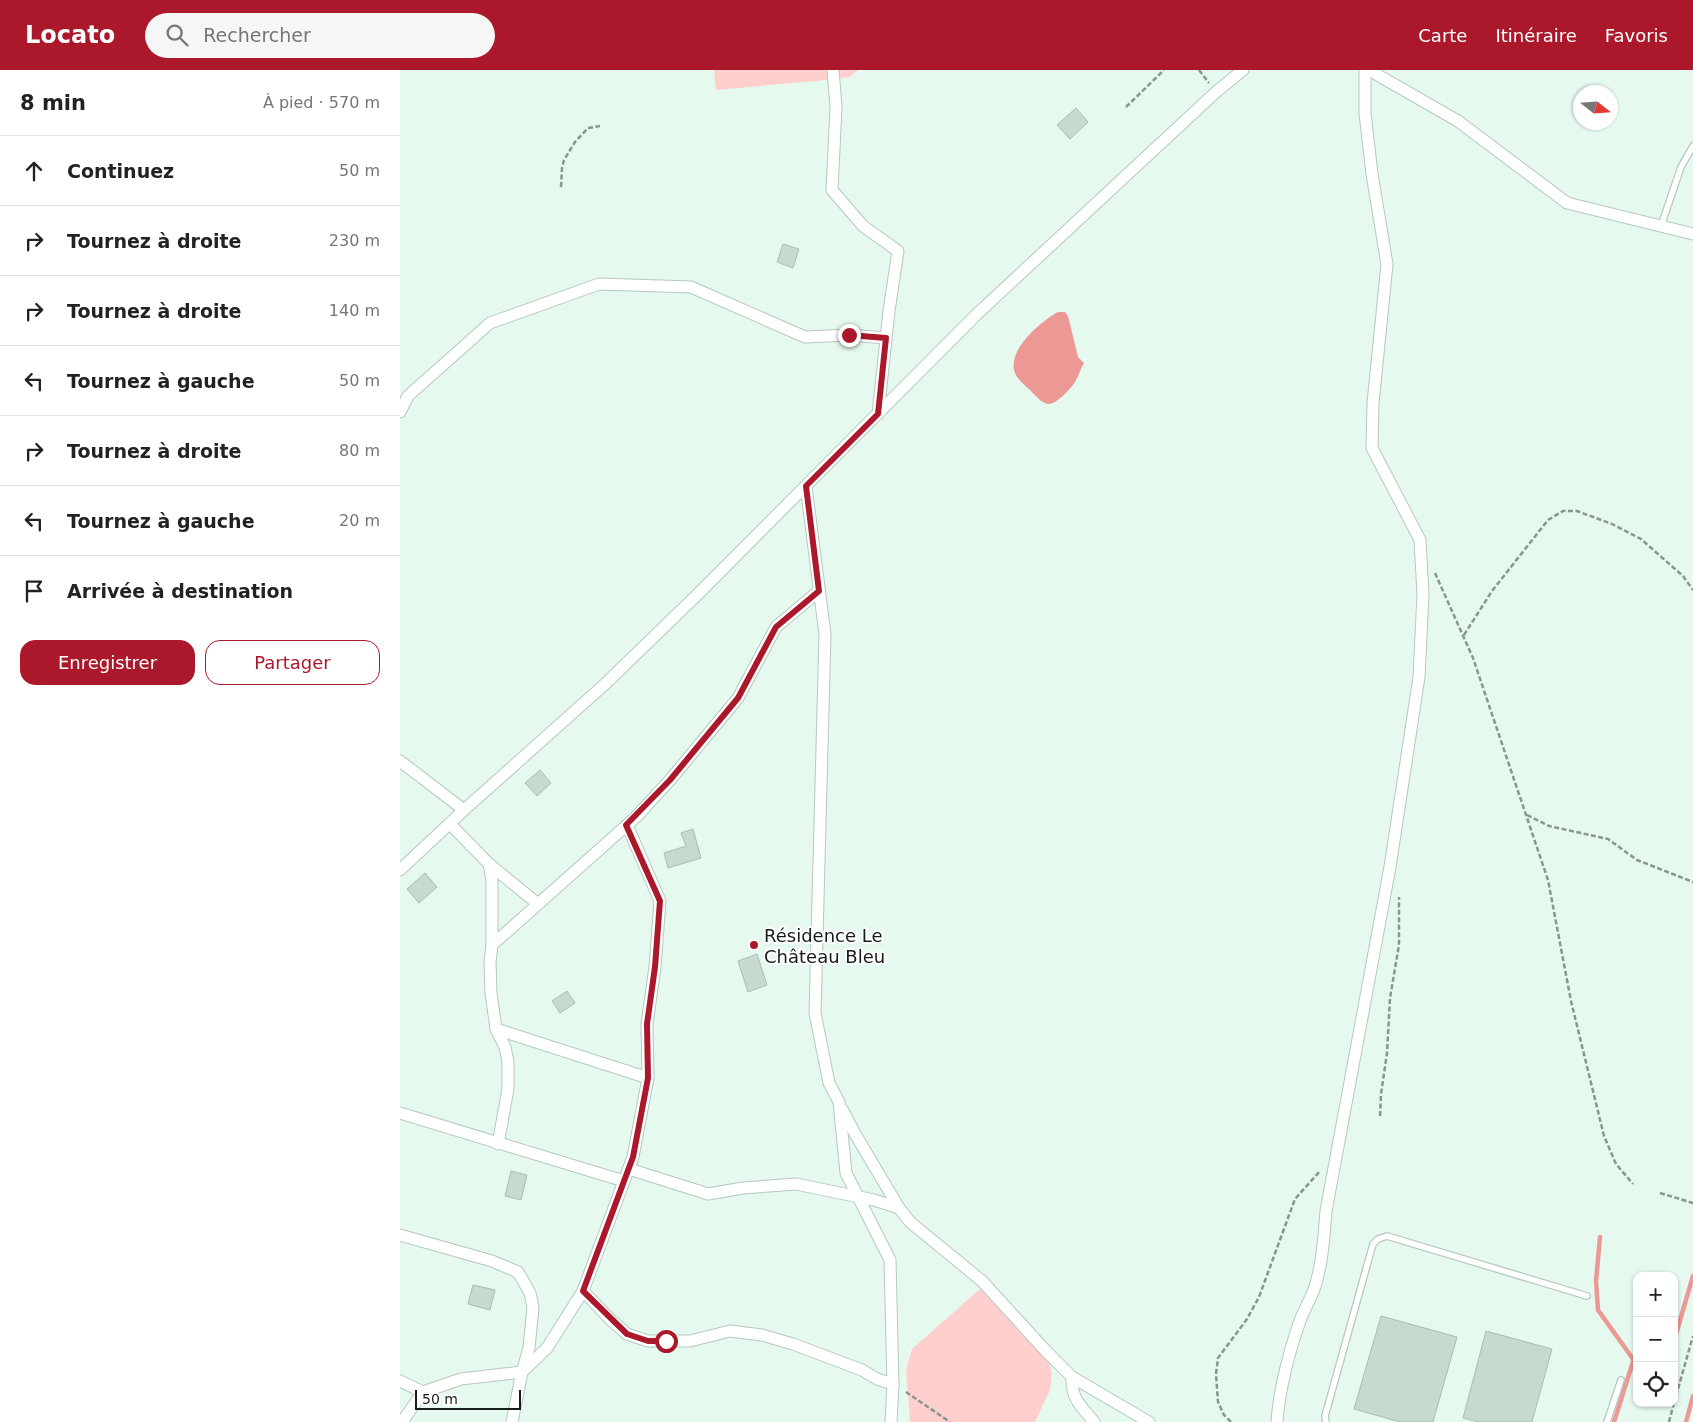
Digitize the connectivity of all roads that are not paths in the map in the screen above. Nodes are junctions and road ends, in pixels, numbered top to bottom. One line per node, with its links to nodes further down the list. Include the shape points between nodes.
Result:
1 (833, 70): 7 (street, via 836,107 832,190 862,226 898,251)
2 (1243, 70): 9 (street, via 976,314)
3 (1367, 70): 5 (street, via 1458,121 1567,203); 43 (street, via 1365,113 1387,264 1373,403 1372,448 1420,540 1423,594 1419,677 1390,867 1326,1211 1324,1248 1316,1284 1291,1352)
4 (1693, 146): 5 (lane)
5 (1661, 226): 6 (street)
6 (1693, 234)
7 (886, 338): 8 (street, via 849,335 805,337 692,287 599,284 490,323 408,396); 9 (street)
8 (400, 412)
9 (878, 414): 10 (street)
10 (806, 486): 11 (street); 13 (street, via 604,685)
11 (819, 591): 15 (street, via 776,627 738,698 670,780); 22 (street, via 825,634 815,1013 829,1083)
12 (400, 762): 13 (street)
13 (464, 810): 14 (street)
14 (450, 824): 16 (street); 17 (street)
15 (626, 825): 18 (street); 21 (street, via 660,901 647,1024)
16 (489, 864): 18 (street); 19 (street)
17 (400, 870)
18 (538, 904): 19 (street)
19 (492, 945): 20 (street, via 491,993)
20 (496, 1029): 21 (street); 24 (street, via 508,1062 508,1089)
21 (648, 1078): 25 (street)
22 (839, 1102): 27 (street, via 846,1173); 28 (street)
23 (400, 1113): 24 (street)
24 (498, 1144): 26 (street)
25 (628, 1169): 26 (street); 27 (street, via 708,1194 796,1184)
26 (624, 1181): 30 (street)
27 (858, 1197): 28 (street); 36 (street, via 890,1260)
28 (899, 1208): 33 (street, via 910,1222 982,1281)
29 (400, 1235): 32 (street, via 492,1261 518,1272 530,1293 533,1306 529,1348)
30 (583, 1291): 32 (street, via 547,1348); 36 (street, via 627,1334 648,1341 690,1341 730,1331 762,1335)
31 (1587, 1296): 44 (lane, via 1388,1236 1378,1239 1373,1244)
32 (522, 1372): 37 (street, via 461,1379); 39 (street)
33 (1072, 1376): 41 (street, via 1075,1399); 42 (street)
34 (1620, 1380): 45 (lane)
35 (400, 1381): 37 (street)
36 (894, 1384): 40 (street)
37 (423, 1392): 38 (street)
38 (402, 1422)
39 (512, 1422)
40 (891, 1422)
41 (1094, 1422)
42 (1150, 1422)
43 (1276, 1422)
44 (1326, 1422)
45 (1607, 1422)

